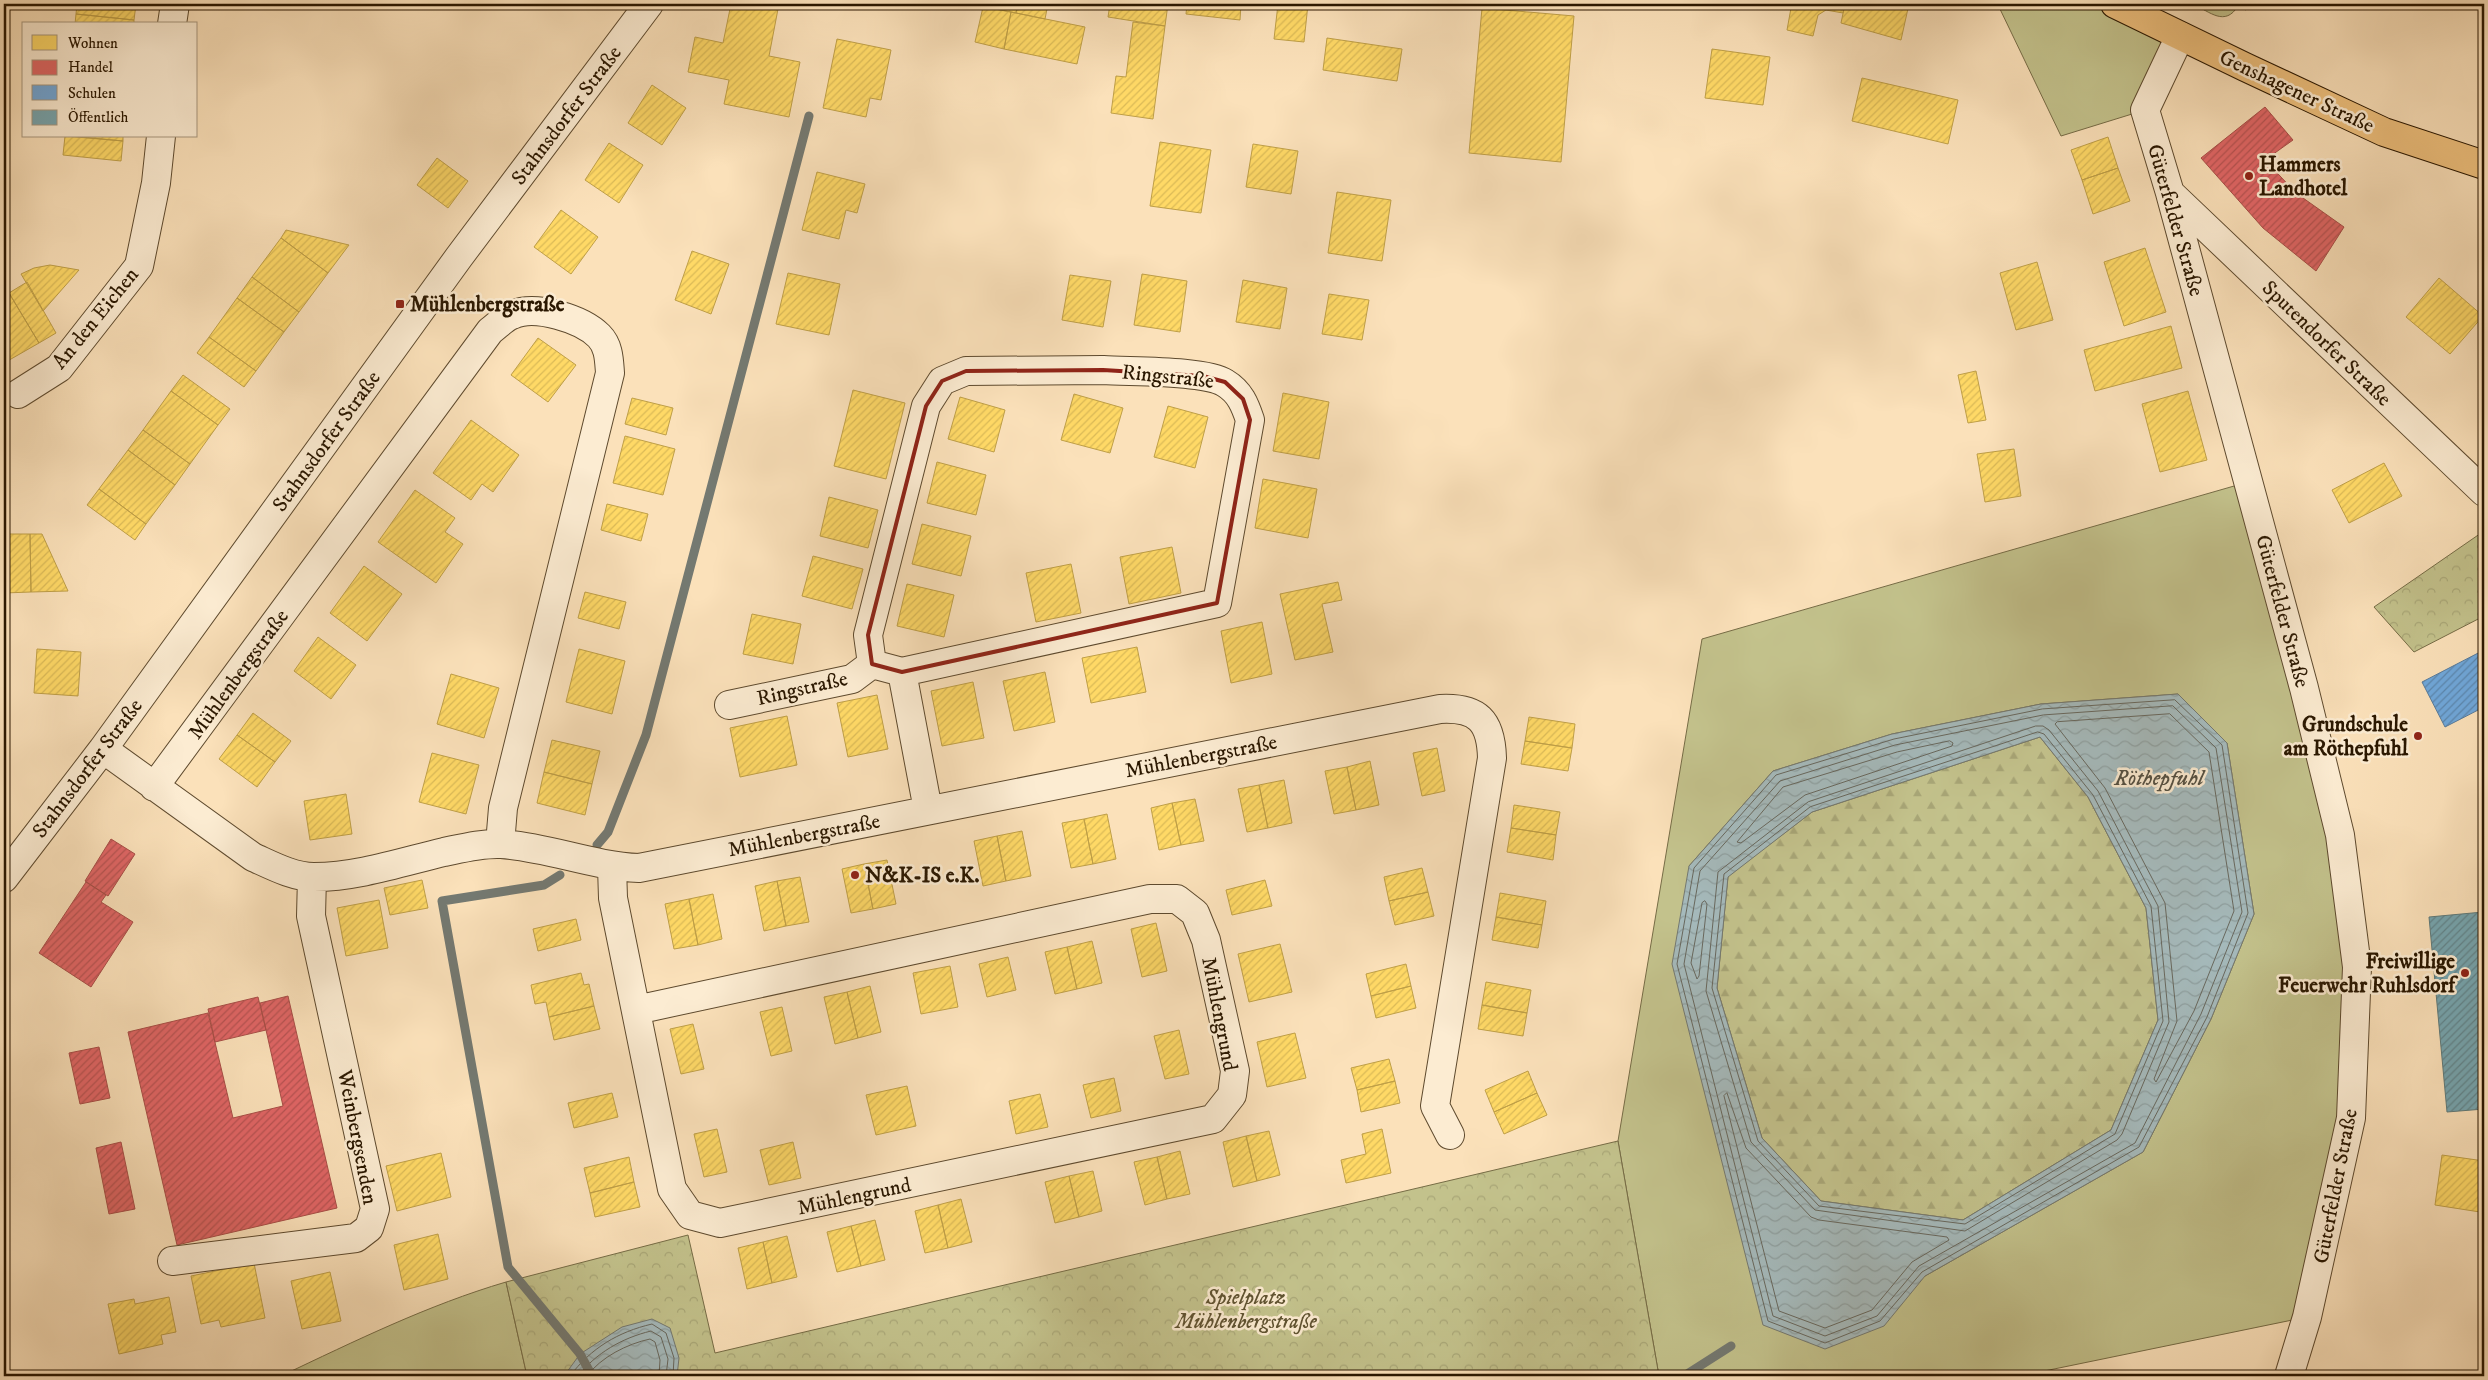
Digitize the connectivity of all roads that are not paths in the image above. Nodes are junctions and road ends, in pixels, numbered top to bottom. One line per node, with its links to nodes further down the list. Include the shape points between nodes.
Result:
1 (174, 4): 4 (street)
2 (649, 4): 14 (street, Stahnsdorfer Straße, via 458,257)
3 (2115, 4): 5 (main road, Genshagener Straße)
4 (172, 22)
5 (2180, 36): 7 (main road, Genshagener Straße, via 2384,132); 8 (street, Güterfelder Straße, via 2145,110)
6 (161, 138): 9 (street, An den Eichen, via 156,183 139,266 59,368)
7 (2484, 165)
8 (2170, 193): 10 (street, Sputendorfer Straße); 24 (street, Güterfelder Straße, via 2304,688 2340,835 2357,967 2351,1118)
9 (18, 394)
10 (2484, 492)
11 (872, 664): 12 (street, Ringstraße); 12 (street, Ringstraße, via 868,635 926,406 942,381 966,371 1103,370 1203,376 1225,382 1243,399 1250,420 1217,603); 13 (street, Ringstraße, via 852,679)
12 (902, 672): 16 (street)
13 (729, 705)
14 (103, 749): 15 (street, Mühlenbergstraße); 20 (street, Stahnsdorfer Straße)
15 (154, 787): 17 (street, Mühlenbergstraße, via 490,331 512,315 542,311 586,326 600,337 609,354 610,373 503,808); 19 (street, Mühlenbergstraße, via 253,857 280,869)
16 (928, 810): 18 (street, Mühlenbergstraße, via 639,868); 22 (street, Mühlenbergstraße, via 1440,709 1458,708 1479,717 1492,736 1492,758 1435,1106)
17 (500, 844): 18 (street, Mühlenbergstraße); 19 (street, Mühlenbergstraße, via 470,846 347,874)
18 (612, 867): 21 (street, Mühlengrund, via 613,898)
19 (312, 877): 23 (street, Weinbergsenden, via 311,916 375,1209 369,1228 356,1238)
20 (4, 878)
21 (636, 1010): 21 (street, Mühlengrund, via 672,1189 690,1215 720,1223 1213,1119 1232,1095 1235,1071 1206,940 1195,913 1177,898 1150,899)
22 (1450, 1135)
23 (172, 1261)
24 (2292, 1374)

